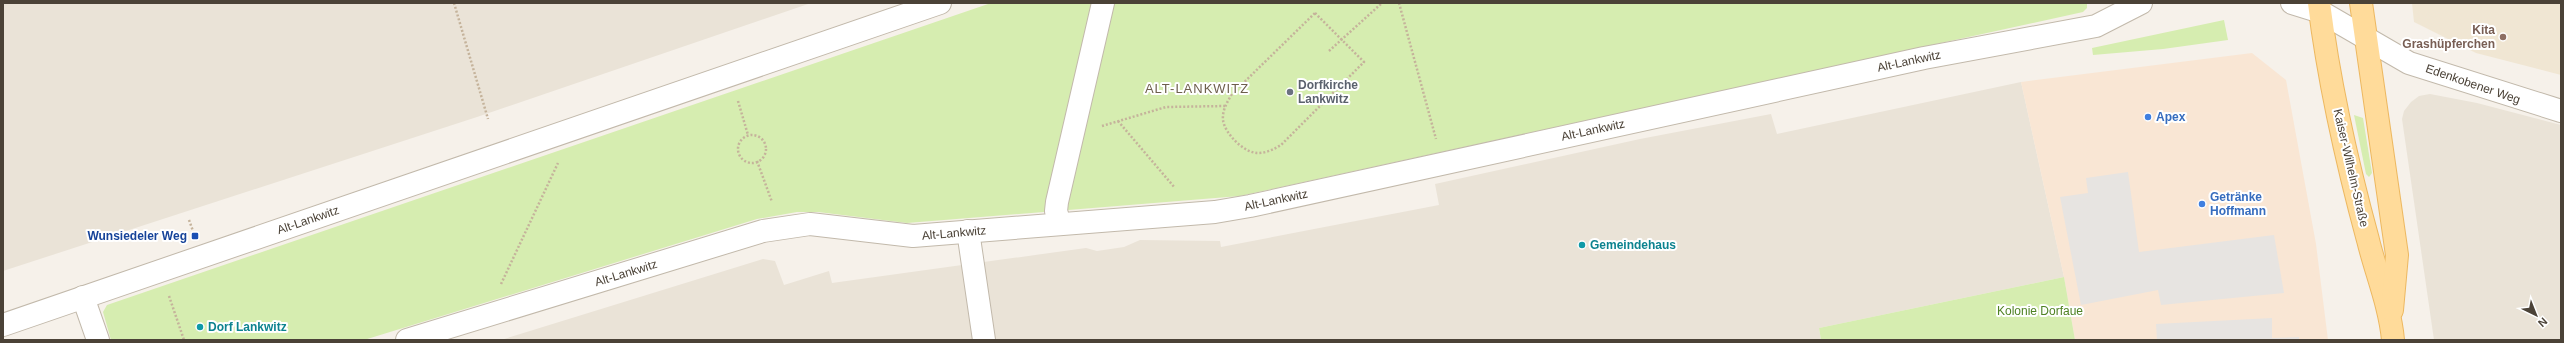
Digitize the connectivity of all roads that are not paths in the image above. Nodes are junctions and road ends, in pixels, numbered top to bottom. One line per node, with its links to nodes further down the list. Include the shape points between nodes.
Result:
1 (940, 3): 11 (street, Alt-Lankwitz)
2 (1103, 3): 9 (street, via 1057,202 1056,211)
3 (2141, 3): 9 (street, Alt-Lankwitz, via 2096,26 1924,58 1243,207 1215,212)
4 (2292, 3): 6 (street)
5 (2362, 3): 7 (main road, Kaiser-Wilhelm-Straße)
6 (2320, 8): 7 (street); 13 (main road, Kaiser-Wilhelm-Straße, via 2337,107 2367,240)
7 (2368, 39): 8 (street, Edenkobener Weg, via 2409,63); 13 (main road, Kaiser-Wilhelm-Straße, via 2397,255)
8 (2561, 111)
9 (1060, 224): 10 (street, Alt-Lankwitz)
10 (968, 231): 15 (street, Alt-Lankwitz, via 912,236 810,224 763,231); 16 (street)
11 (83, 297): 12 (street, Alt-Lankwitz); 14 (street)
12 (3, 325)
13 (2392, 332)
14 (98, 340)
15 (407, 340)
16 (984, 340)

